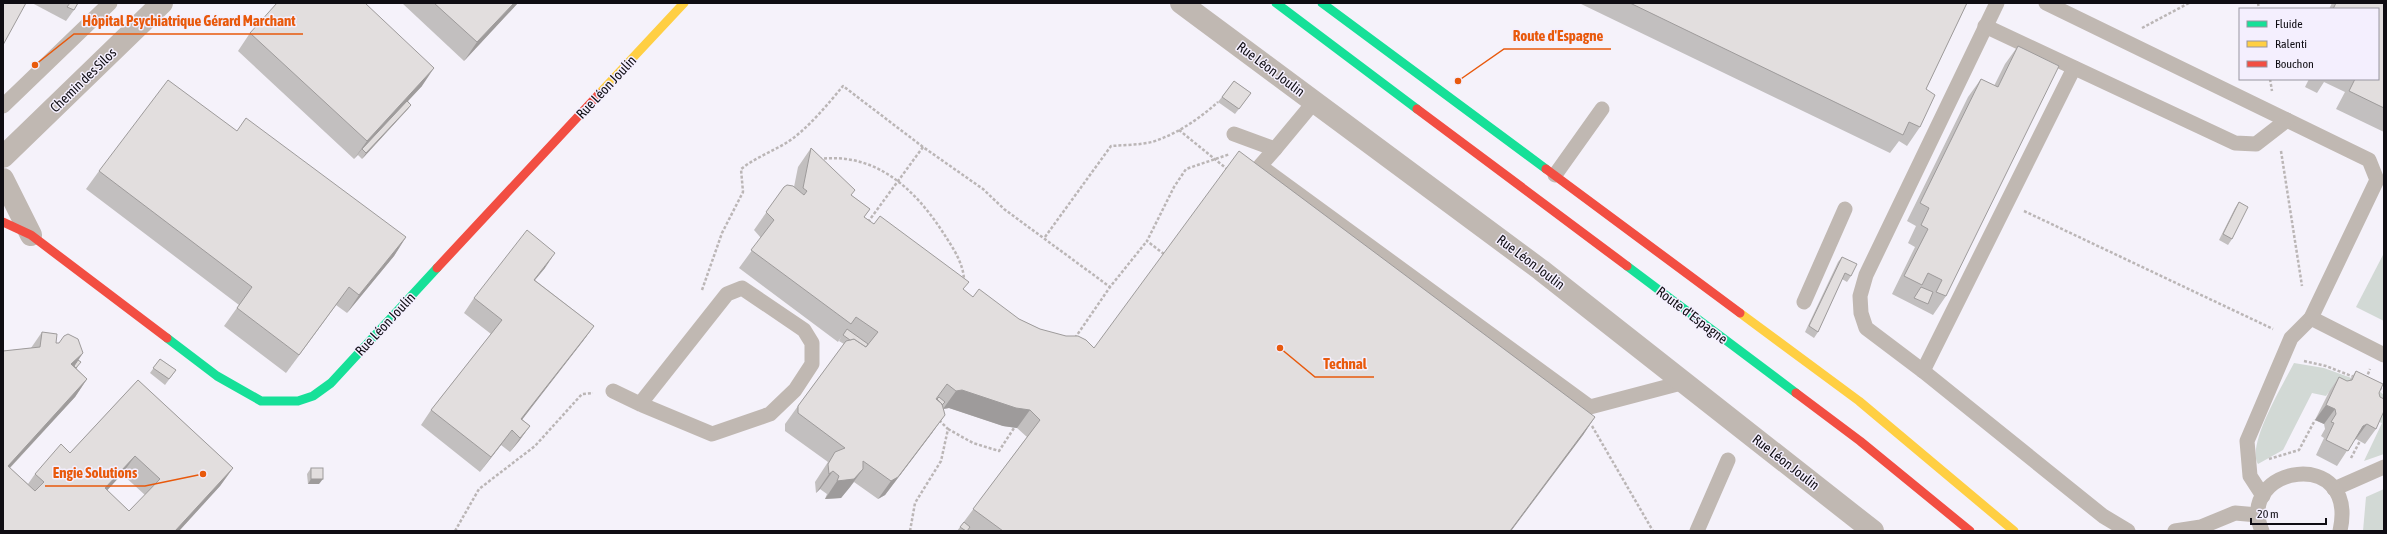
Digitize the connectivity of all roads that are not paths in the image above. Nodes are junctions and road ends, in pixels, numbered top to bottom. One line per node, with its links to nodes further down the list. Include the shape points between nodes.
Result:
1 (110, 3): 13 (lane)
2 (162, 3): 18 (street, Chemin des Silos)
3 (684, 3): 23 (main road, Rue Léon Joulin, via 331,382 313,396 298,401 261,401 240,390 217,376)
4 (1181, 3): 12 (street, Rue Léon Joulin)
5 (1276, 3): 40 (main road, Route d'Espagne, via 1853,436)
6 (1322, 3): 9 (main road)
7 (1997, 3): 10 (lane)
8 (2046, 3): 15 (lane)
9 (1338, 8): 19 (main road)
10 (1986, 26): 11 (lane); 27 (lane, via 1866,275 1860,296 1861,313 1866,328)
11 (2074, 68): 15 (lane, via 2235,143 2256,144); 27 (lane)
12 (1314, 102): 17 (lane); 28 (street, Rue Léon Joulin, via 1516,250)
13 (3, 106)
14 (1602, 109): 19 (lane)
15 (2280, 120): 25 (lane, via 2369,160 2377,180)
16 (1234, 134): 17 (lane)
17 (1275, 149): 28 (lane, via 1260,166 1590,407)
18 (3, 157)
19 (1555, 175): 41 (main road, via 1859,401)
20 (3, 179): 23 (street, Rue Léon Joulin)
21 (1845, 209): 24 (lane)
22 (3, 222): 23 (main road, Rue Léon Joulin)
23 (31, 235)
24 (1804, 302)
25 (2311, 318): 26 (lane); 34 (lane, via 2291,338 2246,441 2250,476)
26 (2384, 355)
27 (1923, 370): 42 (lane, via 2103,516)
28 (1685, 382): 39 (street, Rue Léon Joulin)
29 (613, 392): 30 (lane)
30 (640, 404): 30 (lane, via 712,434 770,414 795,390 812,364 812,343 804,330 742,288 727,294)
31 (1728, 460): 35 (lane)
32 (2384, 467): 33 (lane)
33 (2334, 490): 34 (lane, via 2324,480 2311,474 2297,473 2284,476); 45 (lane, via 2341,502 2343,517)
34 (2263, 496): 36 (lane)
35 (1709, 503): 37 (lane); 38 (lane)
36 (2258, 515): 43 (lane, via 2235,513 2201,527); 44 (lane)
37 (1685, 531)
38 (1697, 531)
39 (1873, 531)
40 (1970, 531)
41 (2014, 531)
42 (2128, 531)
43 (2175, 531)
44 (2262, 531)
45 (2340, 531)

